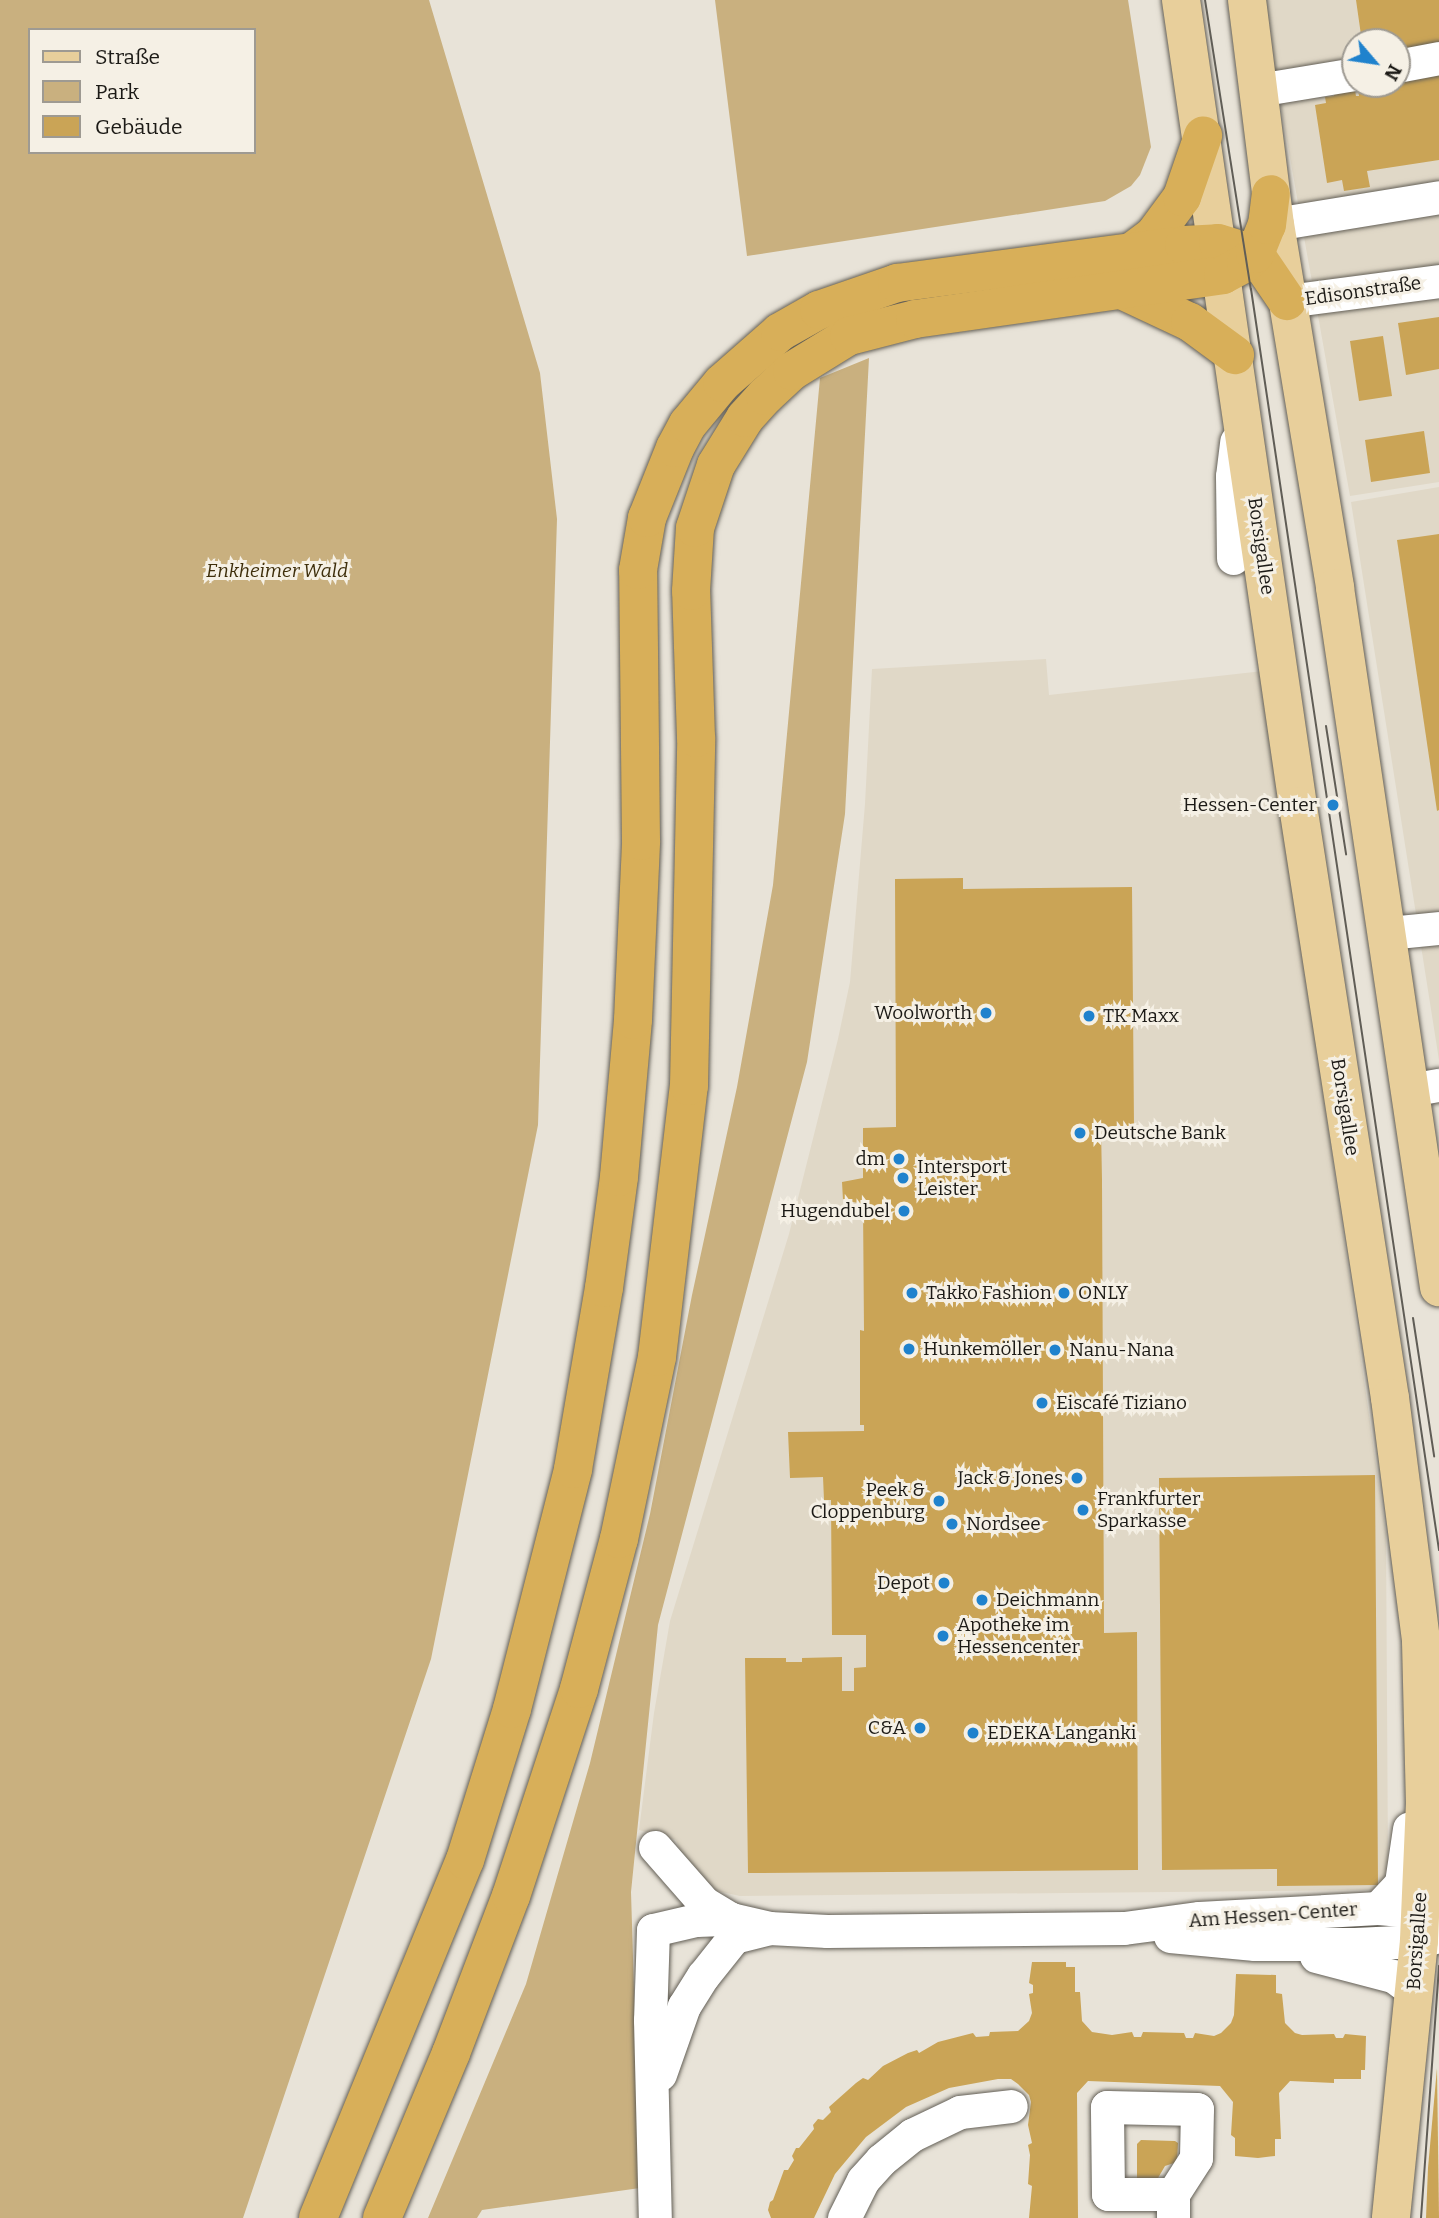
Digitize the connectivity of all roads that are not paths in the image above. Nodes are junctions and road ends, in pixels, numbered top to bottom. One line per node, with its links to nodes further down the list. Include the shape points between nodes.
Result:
1 (1181, 0): 8 (main road, Borsigallee)
2 (1247, 0): 7 (main road)
3 (1439, 58): 4 (street)
4 (1411, 63)
5 (1341, 77): 7 (street)
6 (1328, 93): 7 (street)
7 (1259, 97): 10 (main road)
8 (1203, 136): 11 (main road, Borsigallee); 12 (highway, via 1178,204)
9 (1439, 197): 10 (street)
10 (1267, 224): 11 (highway, via 1246,263); 14 (highway)
11 (1221, 259): 12 (highway); 14 (main road, via 1261,294); 15 (main road, Borsigallee)
12 (1127, 272): 15 (highway); 32 (highway, via 897,283 819,310 780,332 722,383 688,424 659,484 647,518 638,570 641,841 633,1020 619,1177 573,1469 512,1709 465,1860); 33 (highway, via 849,337 792,371 765,396 729,440 703,498 695,528 691,591 696,738 689,1086 657,1357 619,1539 579,1689 511,1896)
13 (1439, 281): 14 (street, Edisonstraße)
14 (1287, 300): 19 (main road)
15 (1235, 355): 16 (main road, Borsigallee)
16 (1242, 411): 17 (street, via 1232,476); 22 (main road, Borsigallee, via 1297,806 1390,1398)
17 (1233, 558)
18 (1439, 928): 19 (street)
19 (1388, 933): 20 (main road)
20 (1425, 1087): 21 (main road)
21 (1439, 1287)
22 (1423, 1670): 24 (street, Am Hessen-Center, via 1408,1845 1401,1882); 27 (main road, Borsigallee)
23 (655, 1847): 26 (street)
24 (1378, 1908): 25 (street, Am Hessen-Center, via 1199,1918); 27 (street)
25 (1129, 1927): 26 (street, Am Hessen-Center); 28 (street, Am Hessen-Center, via 1182,1938)
26 (732, 1928): 30 (street, Am Hessen-Center, via 684,2006 667,2046); 30 (street, Am Hessen-Center, via 687,1941 653,1930)
27 (1429, 1929): 28 (street, Am Hessen-Center); 29 (main road, Borsigallee)
28 (1255, 1944): 29 (street, Am Hessen-Center, via 1384,1973)
29 (1414, 1991): 36 (main road, Borsigallee)
30 (652, 2103): 34 (street, Am Hessen-Center)
31 (1011, 2106): 35 (street, via 960,2112 912,2135 863,2180)
32 (318, 2218)
33 (382, 2218)
34 (655, 2218)
35 (844, 2218)
36 (1391, 2218)

